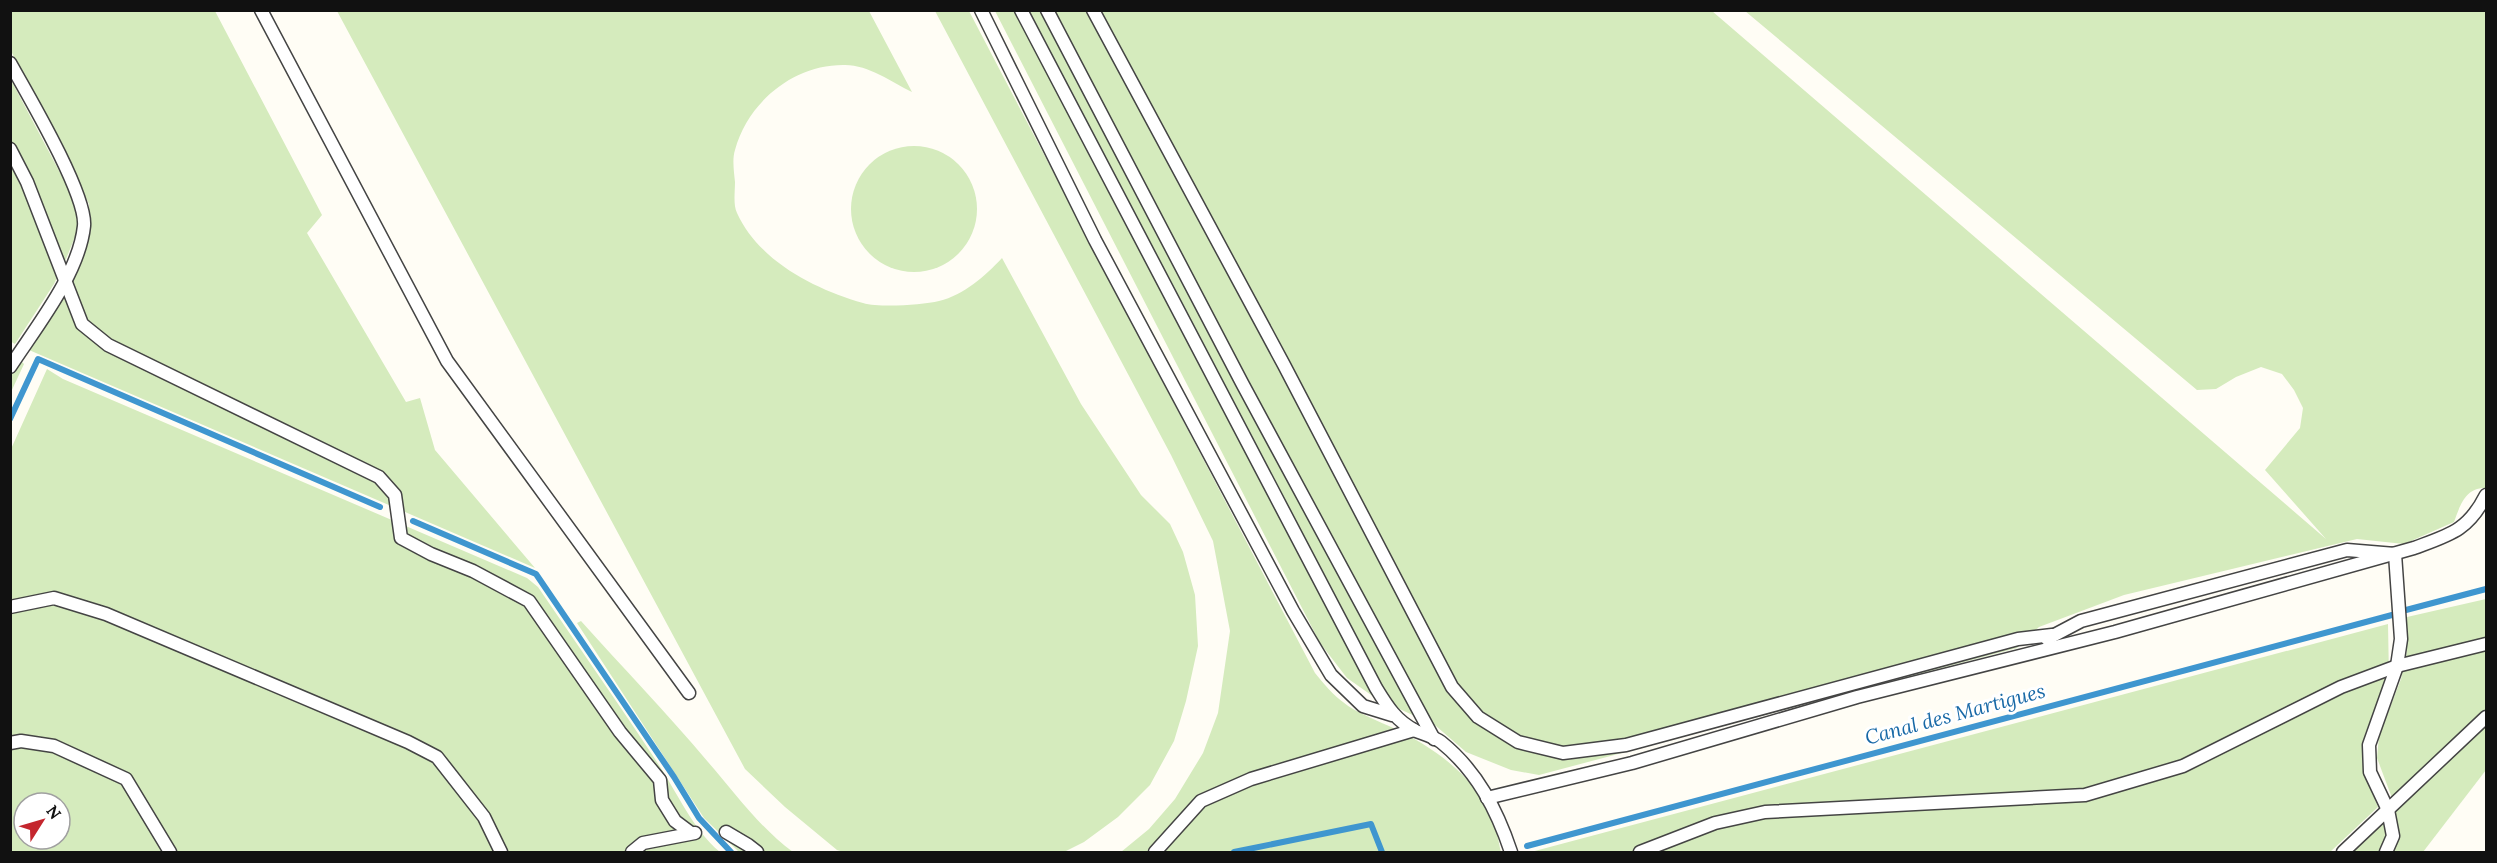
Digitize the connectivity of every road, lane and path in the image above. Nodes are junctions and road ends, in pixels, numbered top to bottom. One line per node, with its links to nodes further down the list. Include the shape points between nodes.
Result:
1 (261, 10): 17 (lane, via 447,361)
2 (981, 10): 18 (lane, via 1095,240 1304,629 1331,675 1363,706)
3 (1021, 10): 18 (lane)
4 (1047, 10): 21 (lane)
5 (1093, 10): 13 (lane, via 1452,687 1478,717 1518,742 1563,753 1626,745 2018,639)
6 (10, 63): 8 (lane, via 78,197 84,223 79,251)
7 (10, 149): 8 (lane, via 27,182)
8 (64, 281): 9 (lane); 28 (lane, via 82,324 108,345 379,477 395,495 401,538 529,601 613,723 660,780 662,800 675,821 694,833 643,843)
9 (10, 367)
10 (2487, 495): 11 (lane, via 2458,531)
11 (2395, 554): 13 (lane, via 2347,550 2081,621); 15 (lane); 16 (lane, via 2401,639)
12 (10, 607): 27 (lane, via 54,598 106,614 408,742 437,757 484,817)
13 (2052, 635): 15 (lane)
14 (2487, 644): 16 (lane)
15 (2033, 653): 23 (lane, via 1857,697 1632,763)
16 (2397, 666): 24 (lane, via 2369,745 2370,772); 32 (lane, via 2341,687 2183,766 2085,795 1765,812 1715,823)
17 (688, 693)
18 (1392, 715): 20 (lane)
19 (2487, 717): 24 (lane)
20 (1414, 730): 21 (lane); 30 (lane, via 1251,779 1201,801)
21 (1434, 739): 23 (lane, via 1472,773)
22 (10, 743): 26 (lane, via 54,746 126,779)
23 (1487, 798): 31 (lane, via 1499,817)
24 (2388, 810): 33 (lane); 34 (lane, via 2392,836)
25 (726, 832): 29 (lane)
26 (170, 852)
27 (501, 852)
28 (632, 852)
29 (757, 852)
30 (1155, 852)
31 (1511, 852)
32 (1640, 852)
33 (2343, 852)
34 (2386, 852)

